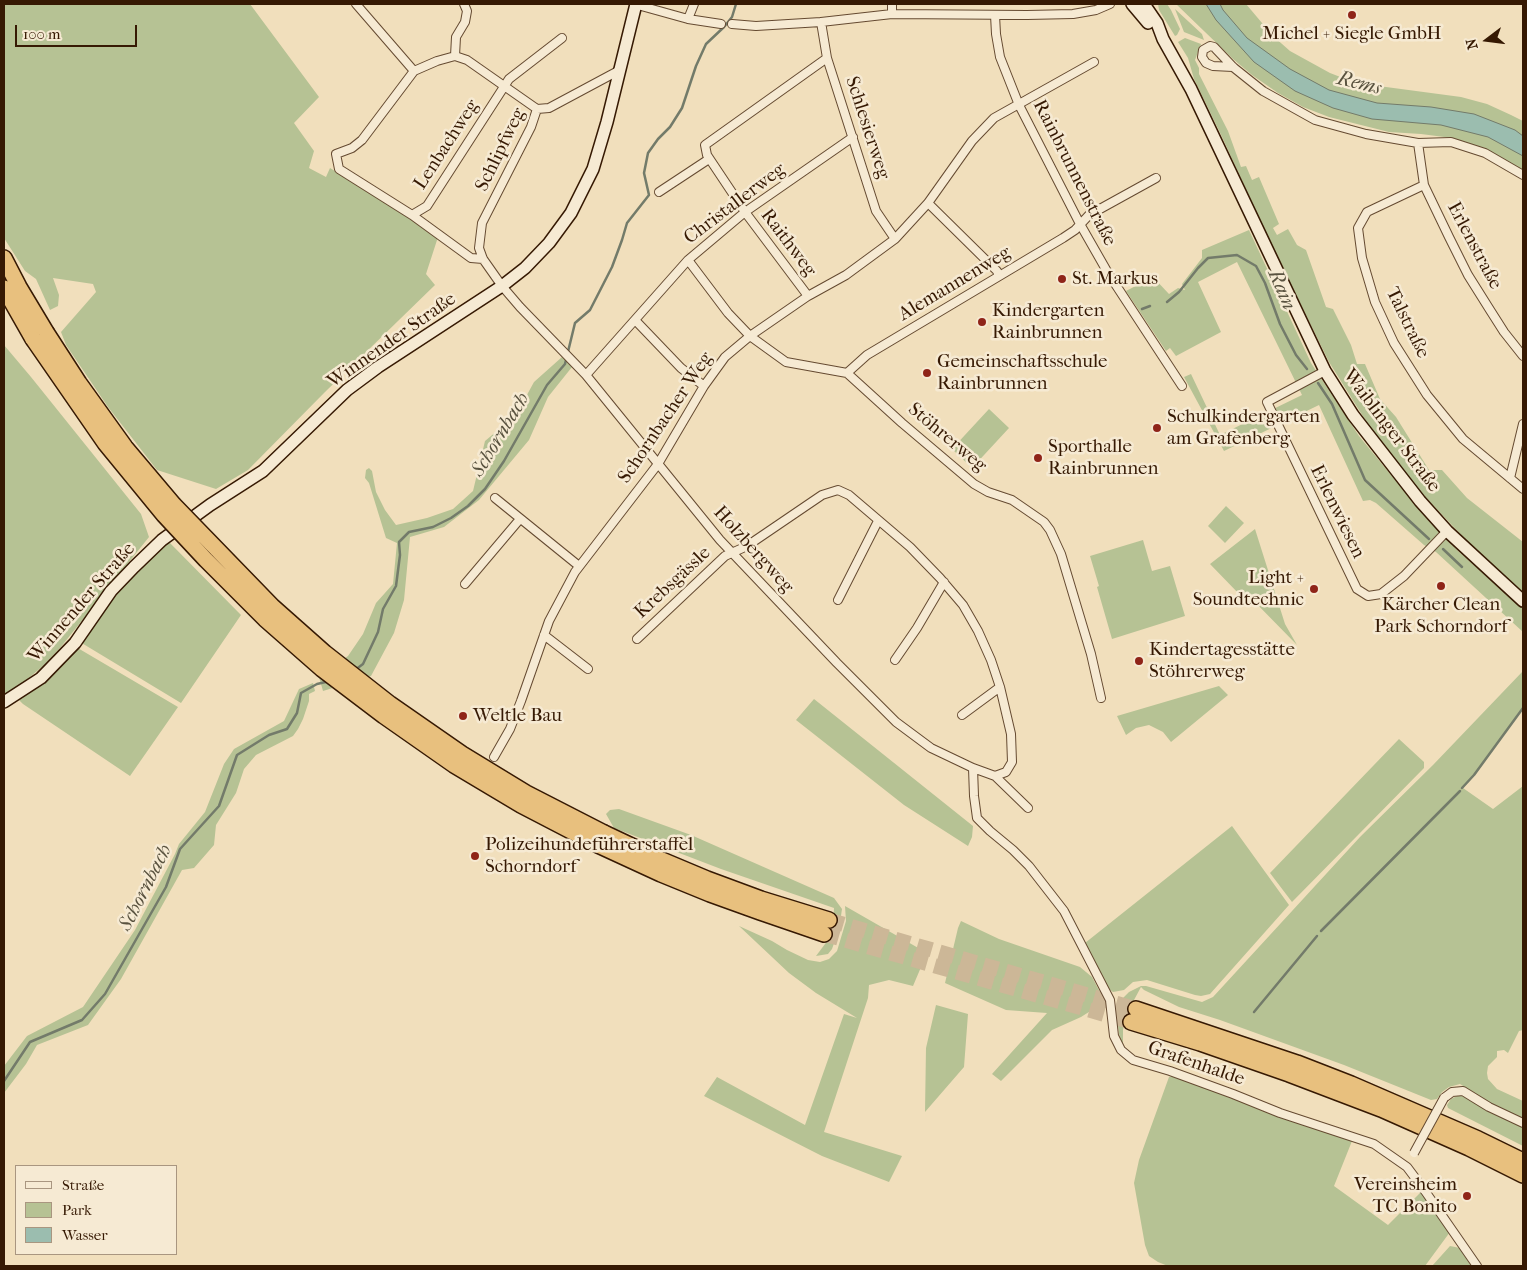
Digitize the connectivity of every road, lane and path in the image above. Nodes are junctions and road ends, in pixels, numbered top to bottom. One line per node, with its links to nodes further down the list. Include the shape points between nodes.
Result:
1 (356, 4): 24 (street)
2 (464, 4): 19 (street, via 467,11 456,37)
3 (635, 4): 13 (street); 23 (street, Winnender Straße)
4 (694, 4): 13 (street)
5 (892, 4): 11 (street)
6 (1095, 4): 10 (street)
7 (1110, 4): 10 (street)
8 (1132, 4): 18 (street, Waiblinger Straße)
9 (1144, 4): 18 (street, Waiblinger Straße)
10 (1084, 12): 12 (street)
11 (892, 14): 12 (street); 14 (street)
12 (995, 15): 26 (street, Rainbrunnenstraße, via 1000,57)
13 (688, 19): 15 (street)
14 (821, 22): 16 (street, via 756,26); 20 (street, Schlesierweg)
15 (721, 24)
16 (732, 24)
17 (562, 38): 25 (street, Lenbachweg, via 509,78)
18 (1163, 39): 51 (street, Waiblinger Straße, via 1215,138)
19 (456, 56): 24 (street); 25 (street, via 467,60)
20 (828, 58): 28 (street, Schlesierweg); 30 (street, via 711,139 705,145)
21 (1094, 62): 26 (street, Schornbacher Weg)
22 (1233, 67): 29 (street, via 1263,91 1315,120 1366,134)
23 (620, 70): 27 (street, Schlipfweg, via 549,108); 44 (street, Winnender Straße, via 593,169 571,212 549,243)
24 (414, 71): 37 (street, via 362,140 336,154 339,169)
25 (504, 87): 27 (street); 37 (street, Lenbachweg, via 427,206)
26 (1020, 105): 35 (street, Schornbacher Weg, via 994,118 972,141); 38 (street, Rainbrunnenstraße)
27 (538, 109): 41 (street, Schlipfweg, via 482,223 479,248)
28 (853, 137): 36 (street, Christallerweg); 39 (street, Schlesierweg, via 876,211)
29 (1418, 143): 31 (street, via 1450,142 1485,153); 33 (street, Erlenstraße)
30 (709, 159): 34 (street); 36 (street, Raithweg)
31 (1523, 175)
32 (1156, 178): 38 (street, Alemannenweg, via 1089,215)
33 (1424, 185): 50 (street, Erlenstraße, via 1468,275); 58 (street, Talstraße, via 1367,212 1358,228 1362,258 1375,302 1394,343 1427,394 1463,439)
34 (659, 192)
35 (928, 203): 39 (street, Schornbacher Weg); 43 (street)
36 (745, 212): 42 (street, Christallerweg); 46 (street, Raithweg)
37 (412, 215): 41 (street, via 471,258)
38 (1080, 224): 43 (street, Alemannenweg); 55 (street, Rainbrunnenstraße)
39 (894, 239): 46 (street, Schornbacher Weg, via 846,275)
40 (4, 258): 48 (highway)
41 (483, 259): 44 (street, Schlipfweg)
42 (688, 260): 47 (street, Christallerweg); 49 (street, via 728,313)
43 (999, 276): 52 (street, Alemannenweg, via 867,355)
44 (502, 286): 53 (street, Holzbergweg); 76 (street, Winnender Straße, via 347,390 264,471 162,540 111,591 75,643 41,678)
45 (4, 288): 48 (highway)
46 (808, 296): 49 (street, Schornbacher Weg)
47 (635, 320): 53 (street, Christallerweg); 54 (street, via 681,368)
48 (40, 336): 82 (highway, bridge, via 174,505 298,630 390,704 462,754 601,839 657,858)
49 (750, 336): 52 (street, via 786,362); 54 (street, Schornbacher Weg, via 725,357)
50 (1523, 356)
51 (1325, 371): 63 (street, Waiblinger Straße, via 1353,415); 63 (street, Erlenwiesen, via 1267,402 1357,590 1368,596 1381,594 1404,576)
52 (847, 373): 75 (street, Stöhrerweg, via 974,484 1012,500 1044,522 1060,554)
53 (586, 375): 57 (street, Holzbergweg)
54 (704, 386): 57 (street, Schornbacher Weg)
55 (1182, 386)
56 (1523, 424): 58 (street)
57 (658, 464): 64 (street, Holzbergweg); 65 (street, Schornbacher Weg)
58 (1510, 478): 59 (street, Talstraße)
59 (1523, 489)
60 (495, 498): 61 (street)
61 (520, 519): 65 (street); 67 (street)
62 (878, 521): 64 (street, Krebsgässle, via 849,495 838,490 822,495 746,546); 66 (street, via 910,547); 68 (street)
63 (1447, 531): 69 (street, Waiblinger Straße)
64 (731, 552): 71 (street, Krebsgässle); 79 (street, Holzbergweg, via 896,722 931,748)
65 (579, 566): 70 (street, Schornbacher Weg, via 548,621)
66 (944, 582): 72 (street); 74 (street, via 978,631)
67 (465, 584)
68 (838, 600)
69 (1523, 600)
70 (544, 635): 73 (street); 78 (street, Schornbacher Weg, via 510,729)
71 (637, 639)
72 (895, 660)
73 (588, 669)
74 (1000, 687): 77 (street); 80 (street, via 1012,762 1006,772)
75 (1101, 698)
76 (4, 702)
77 (962, 715)
78 (494, 757)
79 (973, 768): 80 (street, Holzbergweg); 85 (street, Grafenhalde, via 977,818 1029,866 1064,911 1110,1000 1114,1036 1121,1050 1133,1060 1374,1144)
80 (995, 776): 81 (street)
81 (1028, 808)
82 (827, 927)
83 (1523, 1123): 85 (street, bridge, via 1463,1091 1452,1092 1444,1098)
84 (1523, 1161): 86 (highway, via 1297,1063 1133,1015 1381,1109)
85 (1407, 1167): 87 (street, Grafenhalde)
86 (1523, 1175)
87 (1476, 1266)

